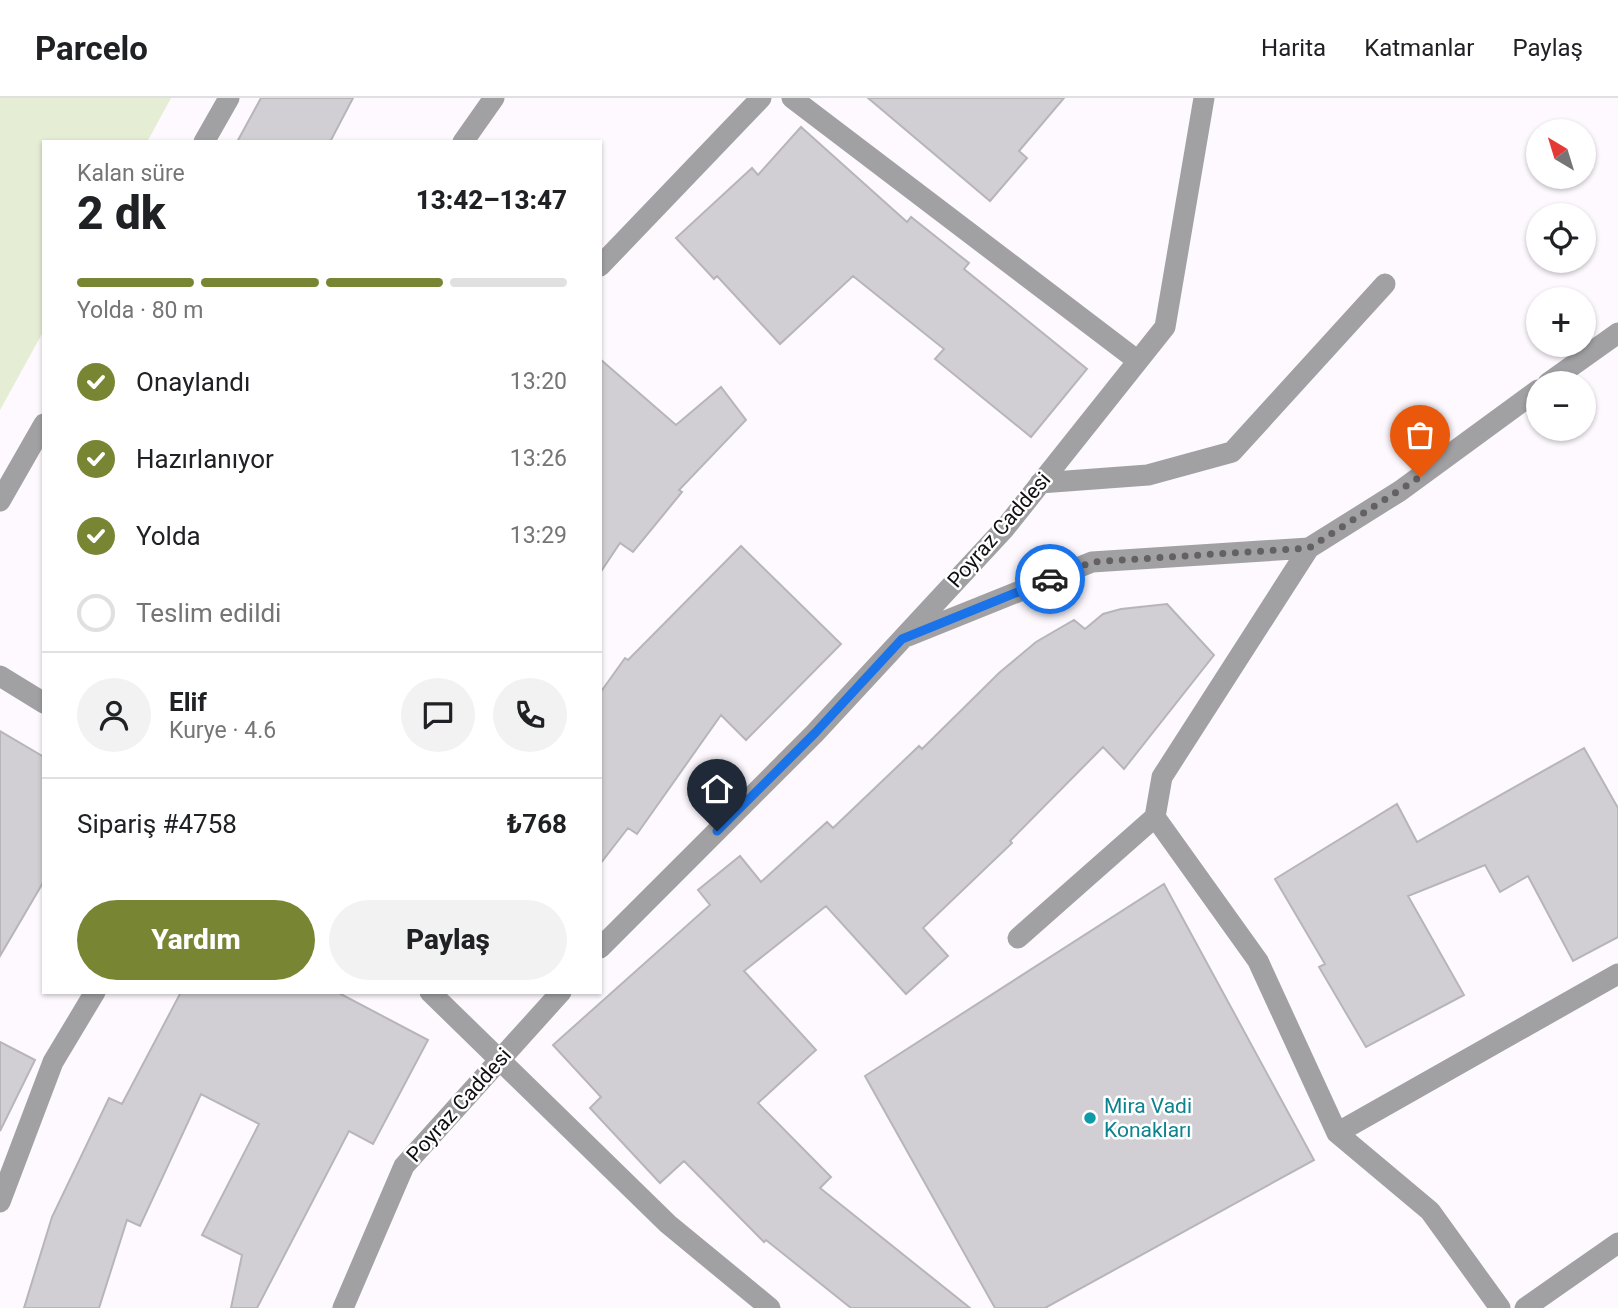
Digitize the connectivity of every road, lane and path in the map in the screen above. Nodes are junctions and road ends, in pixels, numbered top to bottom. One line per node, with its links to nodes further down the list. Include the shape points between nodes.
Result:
1 (229, 98): 6 (street)
2 (494, 98): 7 (street)
3 (761, 98): 8 (street)
4 (792, 98): 11 (street)
5 (1204, 98): 11 (street, Poyraz Caddesi, via 1165,327)
6 (205, 140)
7 (464, 140)
8 (602, 264)
9 (1385, 284): 15 (street, via 1232,452 1148,475)
10 (1618, 333): 12 (street)
11 (1138, 360): 15 (street, Poyraz Caddesi)
12 (1565, 371)
13 (1526, 399): 17 (street, via 1400,491)
14 (42, 428): 16 (street)
15 (1040, 483): 18 (street, Poyraz Caddesi, via 1005,528)
16 (0, 501)
17 (1309, 548): 18 (street, via 1092,562); 21 (street, via 1162,777)
18 (902, 639): 23 (street, Poyraz Caddesi)
19 (0, 676): 20 (street)
20 (42, 702)
21 (1155, 817): 22 (street); 29 (street, via 1258,961)
22 (1018, 938)
23 (602, 946)
24 (1618, 974): 29 (street)
25 (95, 994): 30 (street, via 53,1062)
26 (432, 994): 28 (street)
27 (559, 994): 28 (street, Poyraz Caddesi)
28 (500, 1059): 32 (street, Poyraz Caddesi, via 404,1166); 33 (street, via 667,1224)
29 (1336, 1133): 34 (street, via 1430,1211)
30 (0, 1202)
31 (1618, 1243): 35 (street)
32 (343, 1308)
33 (771, 1308)
34 (1500, 1308)
35 (1525, 1308)

